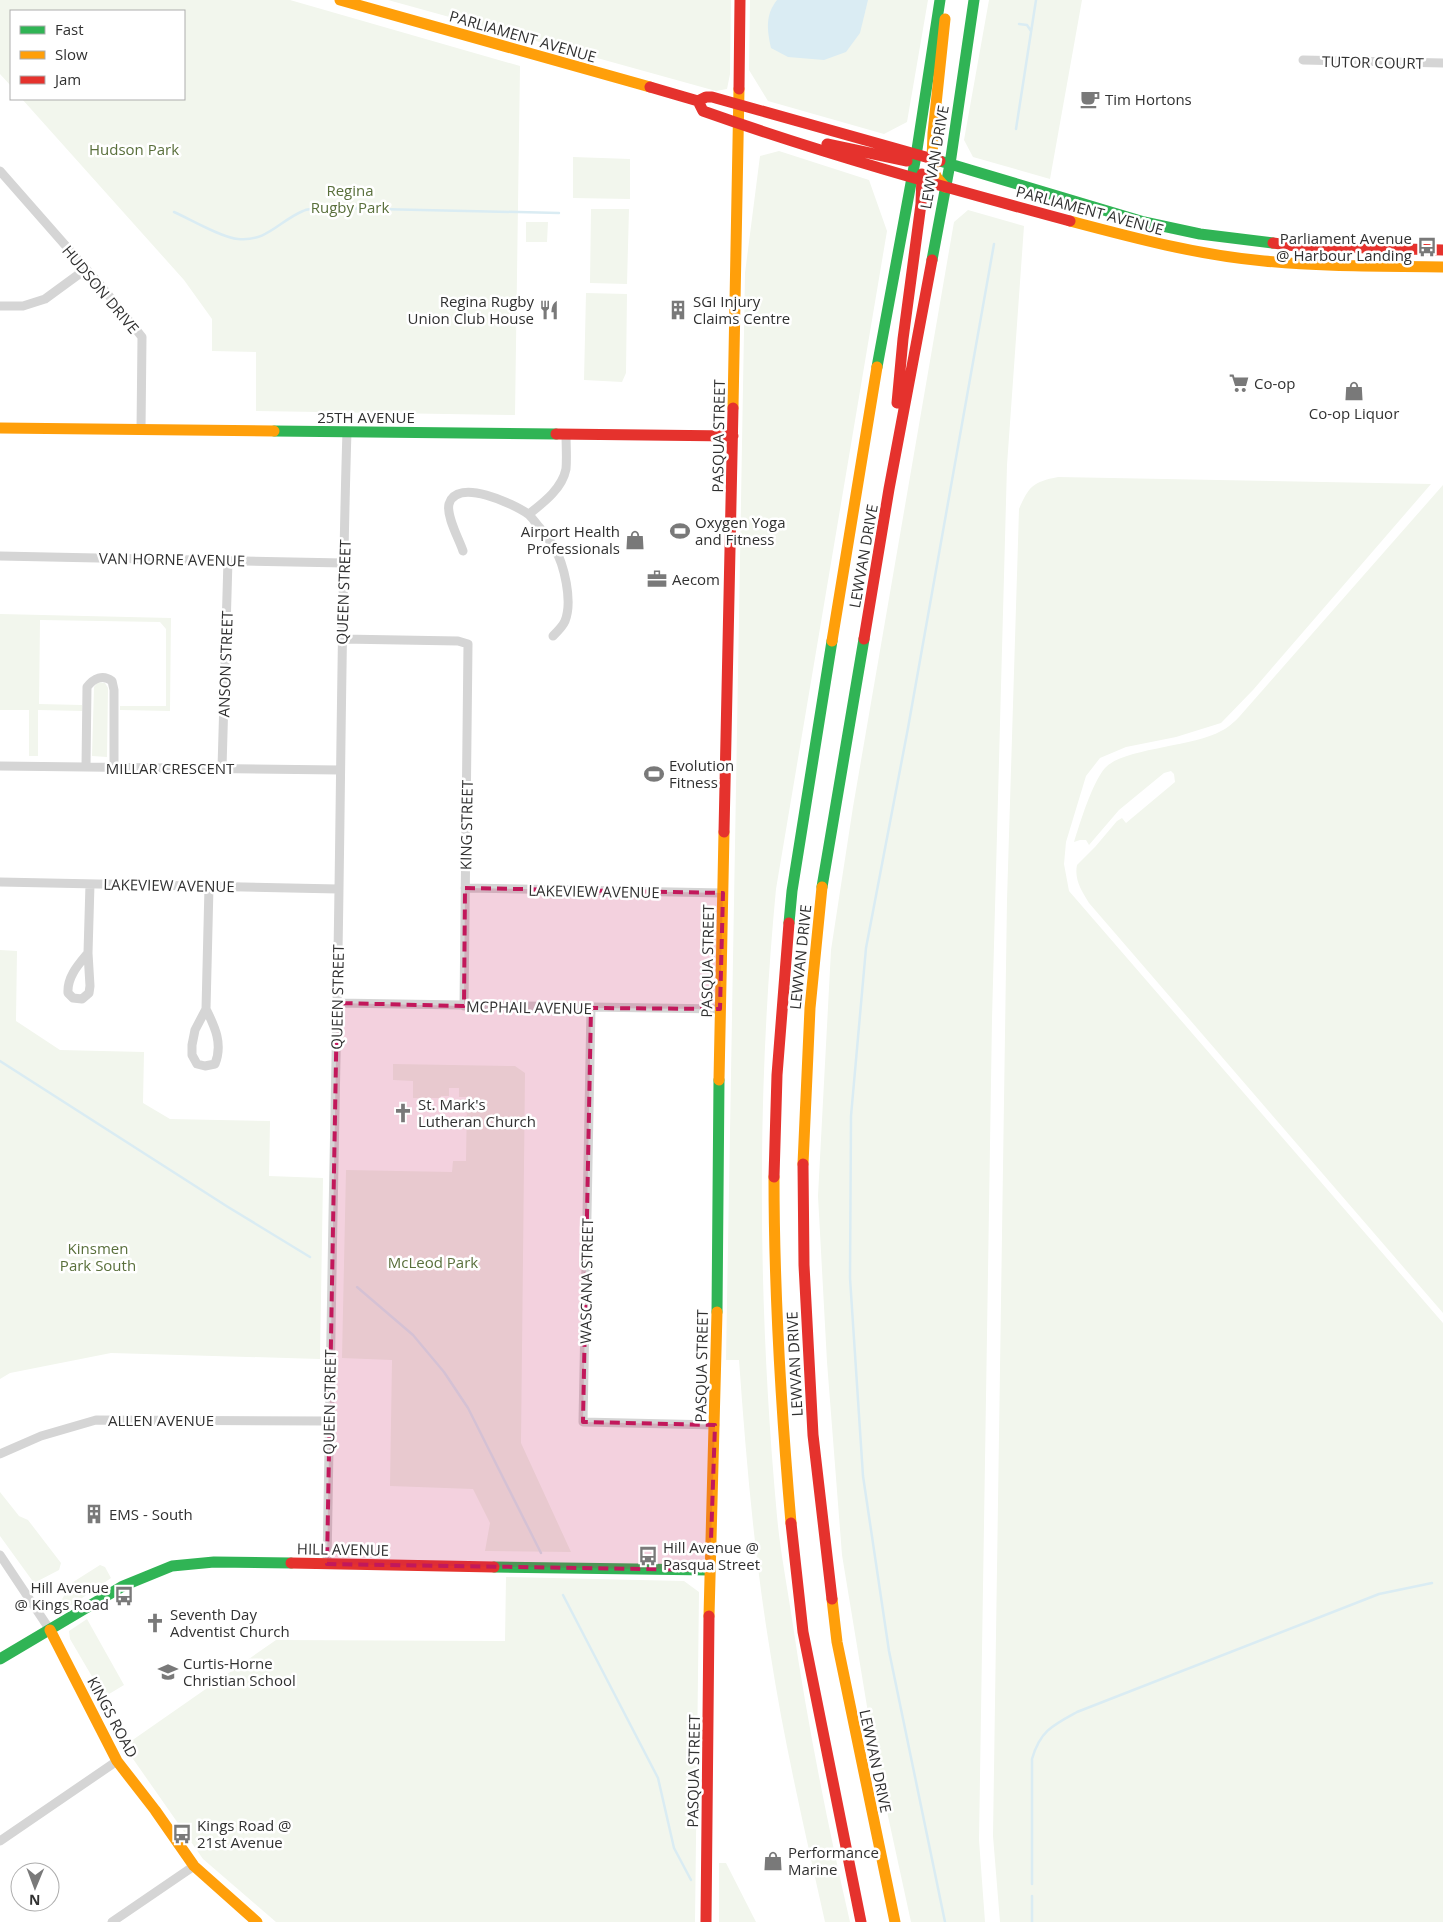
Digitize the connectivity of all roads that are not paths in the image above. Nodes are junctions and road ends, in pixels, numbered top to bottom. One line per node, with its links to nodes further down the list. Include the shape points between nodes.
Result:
1 (340, 0): 8 (main road, PARLIAMENT AVENUE)
2 (740, 0): 9 (main road, PASQUA STREET)
3 (940, 0): 13 (main road, LEWVAN DRIVE)
4 (947, 0): 13 (main road, via 933,133)
5 (974, 0): 14 (main road, LEWVAN DRIVE)
6 (1303, 60): 7 (street, TUTOR COURT)
7 (1443, 63)
8 (698, 101): 9 (main road, PARLIAMENT AVENUE, via 709,97); 10 (main road, PARLIAMENT AVENUE, via 703,111)
9 (739, 106): 10 (main road, PASQUA STREET); 12 (main road, PARLIAMENT AVENUE)
10 (739, 124): 11 (main road, PARLIAMENT AVENUE); 12 (main road, PARLIAMENT AVENUE, via 749,116 823,135); 26 (main road, PASQUA STREET)
11 (764, 132): 13 (main road); 16 (main road, PARLIAMENT AVENUE)
12 (848, 137): 13 (main road, PARLIAMENT AVENUE)
13 (923, 162): 14 (main road, PARLIAMENT AVENUE); 16 (main road, LEWVAN DRIVE); 17 (main road)
14 (950, 164): 17 (main road, LEWVAN DRIVE); 18 (main road, PARLIAMENT AVENUE, via 1144,222 1200,234 1296,246)
15 (0, 171): 20 (street, HUDSON DRIVE)
16 (917, 179): 17 (main road, PARLIAMENT AVENUE); 27 (main road); 66 (main road, LEWVAN DRIVE, via 865,435 792,891 780,1011 774,1162 778,1349 794,1560 803,1632)
17 (945, 187): 19 (main road, PARLIAMENT AVENUE, via 1138,239 1238,258 1306,264); 27 (main road, LEWVAN DRIVE)
18 (1443, 250)
19 (1443, 268)
20 (86, 269): 21 (street, via 44,299 23,306); 23 (street, HUDSON DRIVE, via 142,337)
21 (0, 306)
22 (0, 428): 23 (main road, 25TH AVENUE)
23 (141, 430): 24 (main road, 25TH AVENUE)
24 (347, 431): 25 (main road, 25TH AVENUE); 32 (street, QUEEN STREET)
25 (566, 434): 26 (main road, 25TH AVENUE); 28 (street, via 566,469 562,480)
26 (733, 436): 45 (main road, PASQUA STREET)
27 (889, 489): 67 (main road, LEWVAN DRIVE, via 823,881 810,1008 803,1182 807,1352 824,1541 837,1642)
28 (529, 514): 29 (street, via 481,493 456,495 449,502 448,513); 33 (street, via 554,547 564,572 567,590 565,621)
29 (463, 551)
30 (0, 556): 31 (street, VAN HORNE AVENUE)
31 (228, 560): 32 (street, VAN HORNE AVENUE); 38 (street, ANSON STREET)
32 (344, 563): 34 (street, QUEEN STREET)
33 (553, 636)
34 (342, 638): 39 (street, QUEEN STREET); 43 (street, KING STREET, via 458,641 468,644)
35 (0, 766): 36 (street, MILLAR CRESCENT)
36 (86, 767): 37 (street, MILLAR CRESCENT); 37 (street, via 88,687 99,677 107,677 112,681 114,690)
37 (114, 767): 38 (street, MILLAR CRESCENT)
38 (222, 768): 39 (street, MILLAR CRESCENT)
39 (339, 770): 44 (street, QUEEN STREET)
40 (0, 882): 41 (street, LAKEVIEW AVENUE)
41 (90, 884): 42 (street, LAKEVIEW AVENUE); 46 (street)
42 (209, 886): 44 (street, LAKEVIEW AVENUE); 50 (street)
43 (465, 888): 45 (street, LAKEVIEW AVENUE); 48 (street, KING STREET)
44 (338, 889): 47 (street, QUEEN STREET)
45 (723, 893): 51 (main road, PASQUA STREET)
46 (88, 953): 46 (street, via 67,983 68,993 73,998 82,999 89,993)
47 (337, 1003): 48 (street, MCPHAIL AVENUE); 52 (street, QUEEN STREET)
48 (464, 1006): 49 (street, MCPHAIL AVENUE)
49 (591, 1008): 51 (street, MCPHAIL AVENUE); 53 (street, WASCANA STREET, via 583,1422)
50 (206, 1009): 50 (street, via 195,1030 192,1045 192,1055 197,1064 205,1066 215,1064 219,1045 217,1031)
51 (720, 1009): 53 (main road, PASQUA STREET)
52 (328, 1421): 54 (street, ALLEN AVENUE, via 96,1420 41,1436); 56 (street, QUEEN STREET)
53 (715, 1425): 57 (main road, PASQUA STREET)
54 (0, 1454)
55 (0, 1555): 58 (street, KINGS ROAD)
56 (327, 1564): 57 (main road, HILL AVENUE); 58 (main road, HILL AVENUE, via 214,1562 172,1566 123,1586)
57 (710, 1570): 65 (main road, PASQUA STREET)
58 (50, 1630): 59 (main road, HILL AVENUE); 60 (main road, KINGS ROAD)
59 (0, 1659)
60 (117, 1761): 61 (street); 62 (main road, KINGS ROAD)
61 (0, 1841)
62 (194, 1866): 63 (street); 64 (main road, KINGS ROAD)
63 (112, 1922)
64 (258, 1922)
65 (706, 1922)
66 (861, 1922)
67 (895, 1922)

